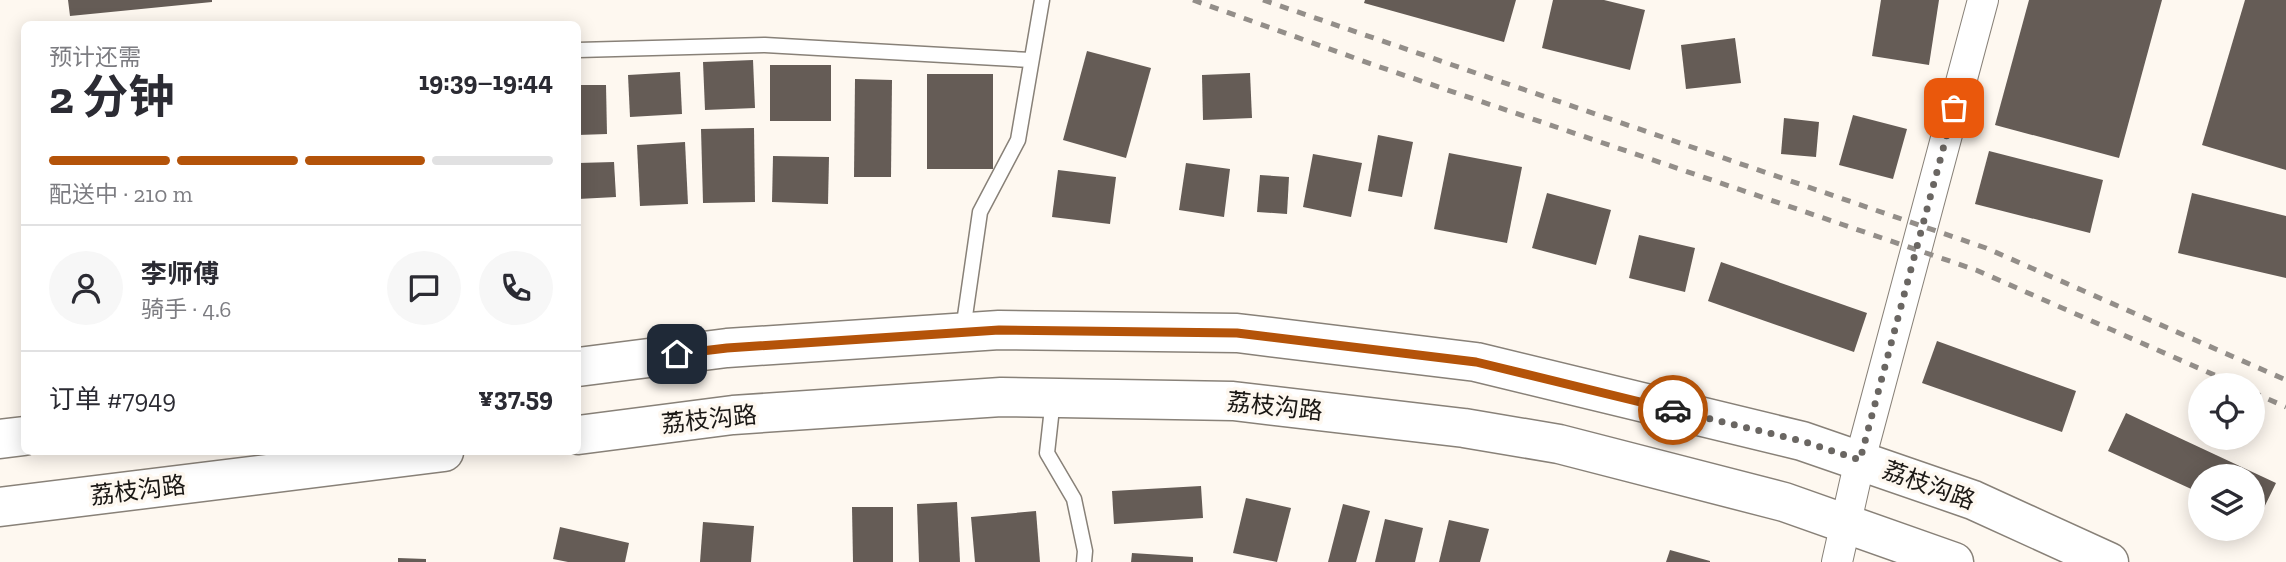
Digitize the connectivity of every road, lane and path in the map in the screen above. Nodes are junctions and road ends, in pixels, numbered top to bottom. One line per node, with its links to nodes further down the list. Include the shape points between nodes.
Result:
1 (1042, 0): 4 (lane)
2 (1983, 0): 12 (street)
3 (581, 50): 4 (lane, via 765,45)
4 (1031, 60): 5 (lane, via 1018,140 980,212)
5 (963, 332): 6 (main road, 荔枝沟路, via 727,348); 12 (main road, 荔枝沟路, via 1237,333 1476,362 1802,441)
6 (581, 367)
7 (1053, 397): 8 (main road, 荔枝沟路, via 733,415); 14 (main road, 荔枝沟路, via 1233,401 1464,428 1559,444 1784,502); 15 (lane, via 1047,453 1074,499)
8 (581, 435)
9 (21, 436): 10 (main road)
10 (0, 439)
11 (420, 455): 13 (main road, 荔枝沟路)
12 (1860, 460): 14 (street); 18 (main road, 荔枝沟路, via 1973,500)
13 (0, 507)
14 (1847, 523): 16 (street); 17 (main road, 荔枝沟路)
15 (1084, 562)
16 (1837, 562)
17 (1954, 562)
18 (2109, 562)

